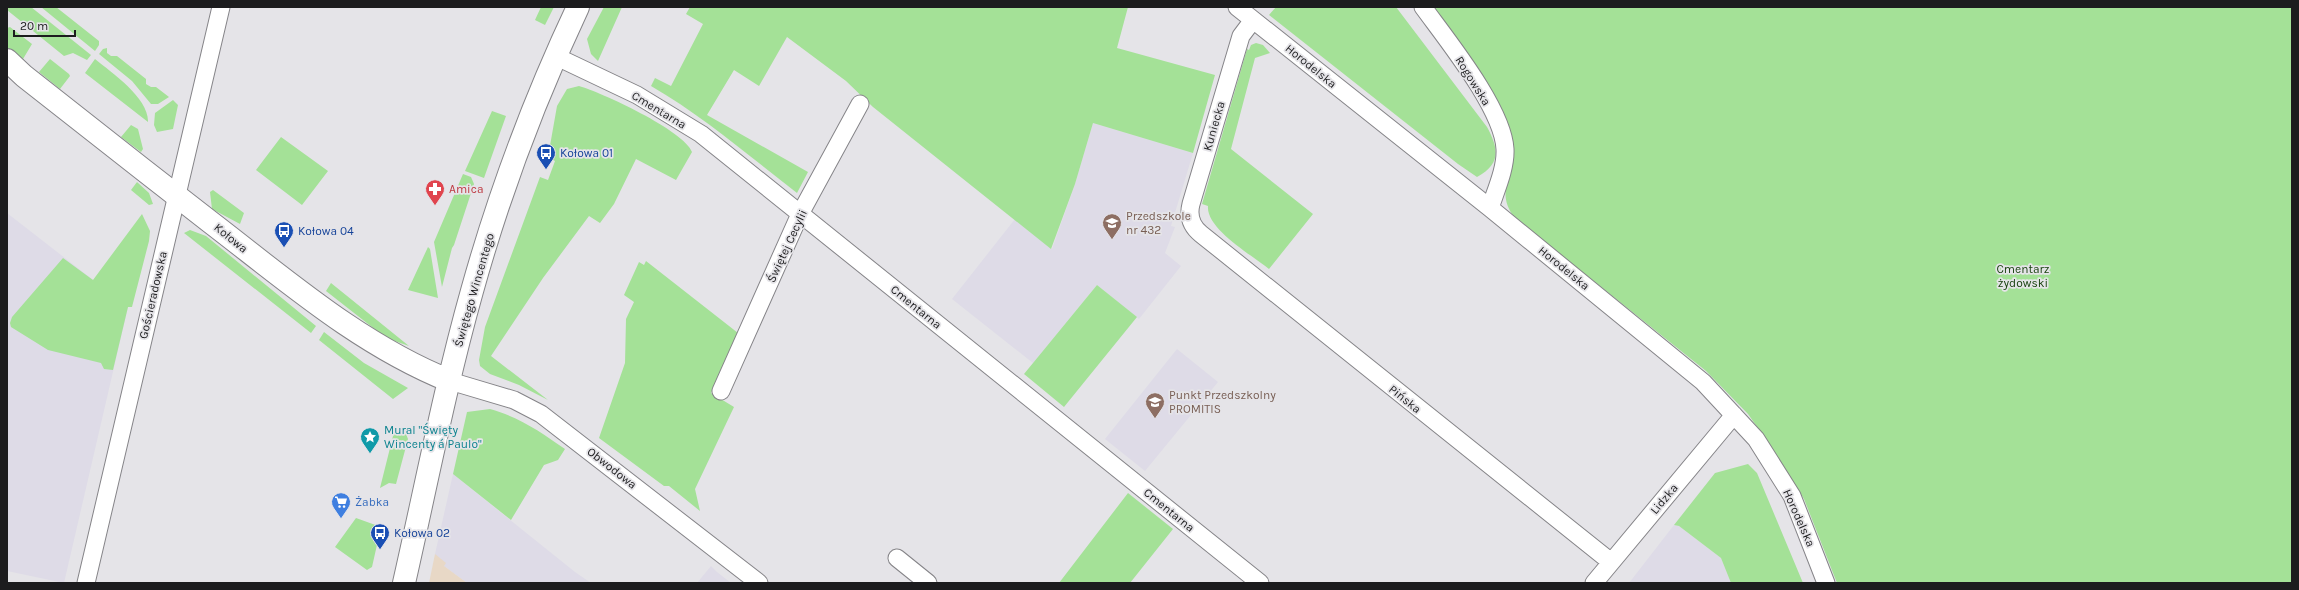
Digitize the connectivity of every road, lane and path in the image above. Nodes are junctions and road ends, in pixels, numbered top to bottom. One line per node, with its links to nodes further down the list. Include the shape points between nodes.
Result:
1 (221, 7): 10 (street, Gościeradowska)
2 (578, 7): 6 (street, Świętego Wincentego)
3 (1237, 7): 5 (street, Horodelska)
4 (1423, 7): 11 (street, Rogowska, via 1486,97 1501,131 1505,148 1503,165)
5 (1253, 20): 11 (street, Horodelska); 13 (street, Kuniecka, via 1241,36 1191,204 1190,220)
6 (555, 56): 12 (street, Cmentarna, via 637,95 701,134); 14 (street, Świętego Wincentego, via 504,190 472,290)
7 (7, 60): 8 (street, Kołowa)
8 (16, 71): 10 (street, Kołowa)
9 (860, 104): 12 (street, Świętej Cecylii)
10 (176, 196): 14 (street, Kołowa, via 269,269 376,346 417,368); 19 (street, Gościeradowska)
11 (1490, 208): 16 (street, Horodelska, via 1703,382)
12 (800, 214): 15 (street, Świętej Cecylii); 23 (street, Cmentarna)
13 (1201, 234): 18 (street, Pińska)
14 (450, 381): 20 (street, Świętego Wincentego); 21 (street, Obwodowa, via 514,400 541,414)
15 (721, 391)
16 (1734, 415): 18 (street, Lidzka); 25 (street, Horodelska, via 1756,439 1792,496)
17 (897, 558): 22 (street)
18 (1610, 562): 24 (street, Lidzka)
19 (86, 583)
20 (404, 583)
21 (759, 583)
22 (928, 583)
23 (1260, 583)
24 (1594, 583)
25 (1826, 583)

